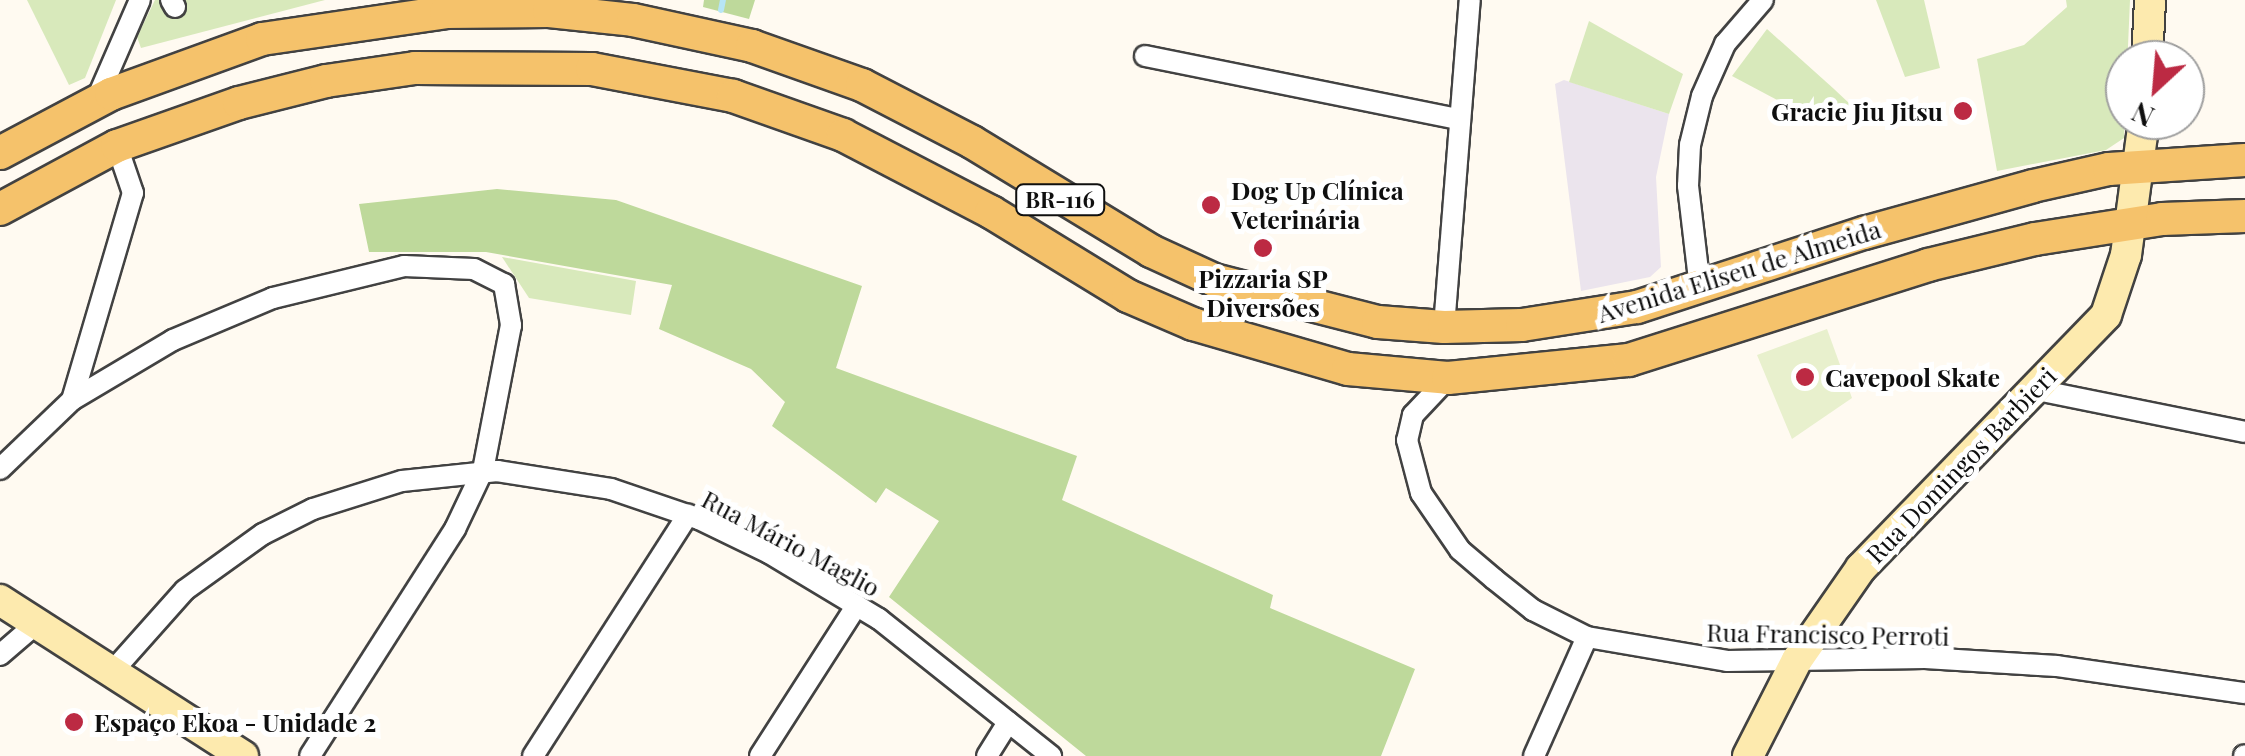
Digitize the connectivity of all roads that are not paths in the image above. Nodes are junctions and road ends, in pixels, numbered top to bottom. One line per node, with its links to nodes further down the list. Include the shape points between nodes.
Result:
1 (140, 0): 7 (street)
2 (1470, 0): 8 (street)
3 (1763, 0): 17 (street, via 1725,44 1690,145 1688,202)
4 (2150, 0): 5 (main road)
5 (2148, 40)
6 (1144, 56): 8 (street)
7 (96, 101): 11 (main road, Avenida Eliseu de Almeida / BR-116); 18 (main road, Avenida Eliseu de Almeida / BR-116, via 262,39 345,22 549,10 633,20 752,46 862,84 972,142 1151,252 1214,280 1360,318)
8 (1458, 120): 18 (street)
9 (2143, 140): 13 (main road, Rua Domingos Barbieri)
10 (117, 146): 14 (main road, Avenida Eliseu de Almeida / BR-116); 19 (main road, Avenida Eliseu de Almeida / BR-116, via 239,102 326,81 416,68 592,69 733,96 844,135 992,212 1128,296 1193,324 1348,369); 21 (street, via 132,193)
11 (0, 153)
12 (2245, 160): 13 (main road, Avenida Eliseu de Almeida / BR-116)
13 (2141, 166): 16 (main road, Rua Domingos Barbieri); 17 (main road, Avenida Eliseu de Almeida / BR-116, via 1915,218)
14 (0, 209)
15 (2245, 216): 16 (main road, Avenida Eliseu de Almeida / BR-116)
16 (2132, 223): 19 (main road, Avenida Eliseu de Almeida / BR-116, via 1982,250 1629,360); 20 (main road, Rua Domingos Barbieri, via 2106,314)
17 (1700, 288): 18 (main road, Avenida Eliseu de Almeida / BR-116, via 1585,318)
18 (1444, 326)
19 (1448, 378): 29 (street, Rua Francisco Perroti, via 1412,415 1407,440 1421,493 1460,550 1494,580)
20 (2032, 389): 22 (street); 31 (main road, Rua Domingos Barbieri, via 1885,541)
21 (72, 400): 23 (street); 24 (street, via 173,340 318,283 404,266 474,269 504,284 511,302)
22 (2245, 432)
23 (0, 469)
24 (483, 470): 25 (street, Rua Mário Maglio, via 611,489); 32 (street, Rua Mário Maglio, via 350,494 263,534 185,590); 36 (street, via 455,529)
25 (688, 515): 27 (street, Rua Mário Maglio); 37 (street)
26 (0, 600): 28 (main road)
27 (857, 606): 34 (street, Rua Mário Maglio); 38 (street)
28 (36, 624): 30 (street); 32 (main road)
29 (1587, 637): 31 (street, Rua Francisco Perroti, via 1668,656); 41 (street)
30 (0, 656)
31 (1797, 660): 33 (street, Rua Francisco Perroti, via 2057,666); 42 (main road, Rua Domingos Barbieri)
32 (111, 673): 35 (main road)
33 (2245, 692)
34 (1008, 722): 39 (street); 40 (street, Rua Mário Maglio)
35 (242, 756)
36 (310, 756)
37 (533, 756)
38 (760, 756)
39 (987, 756)
40 (1051, 756)
41 (1534, 756)
42 (1748, 756)

